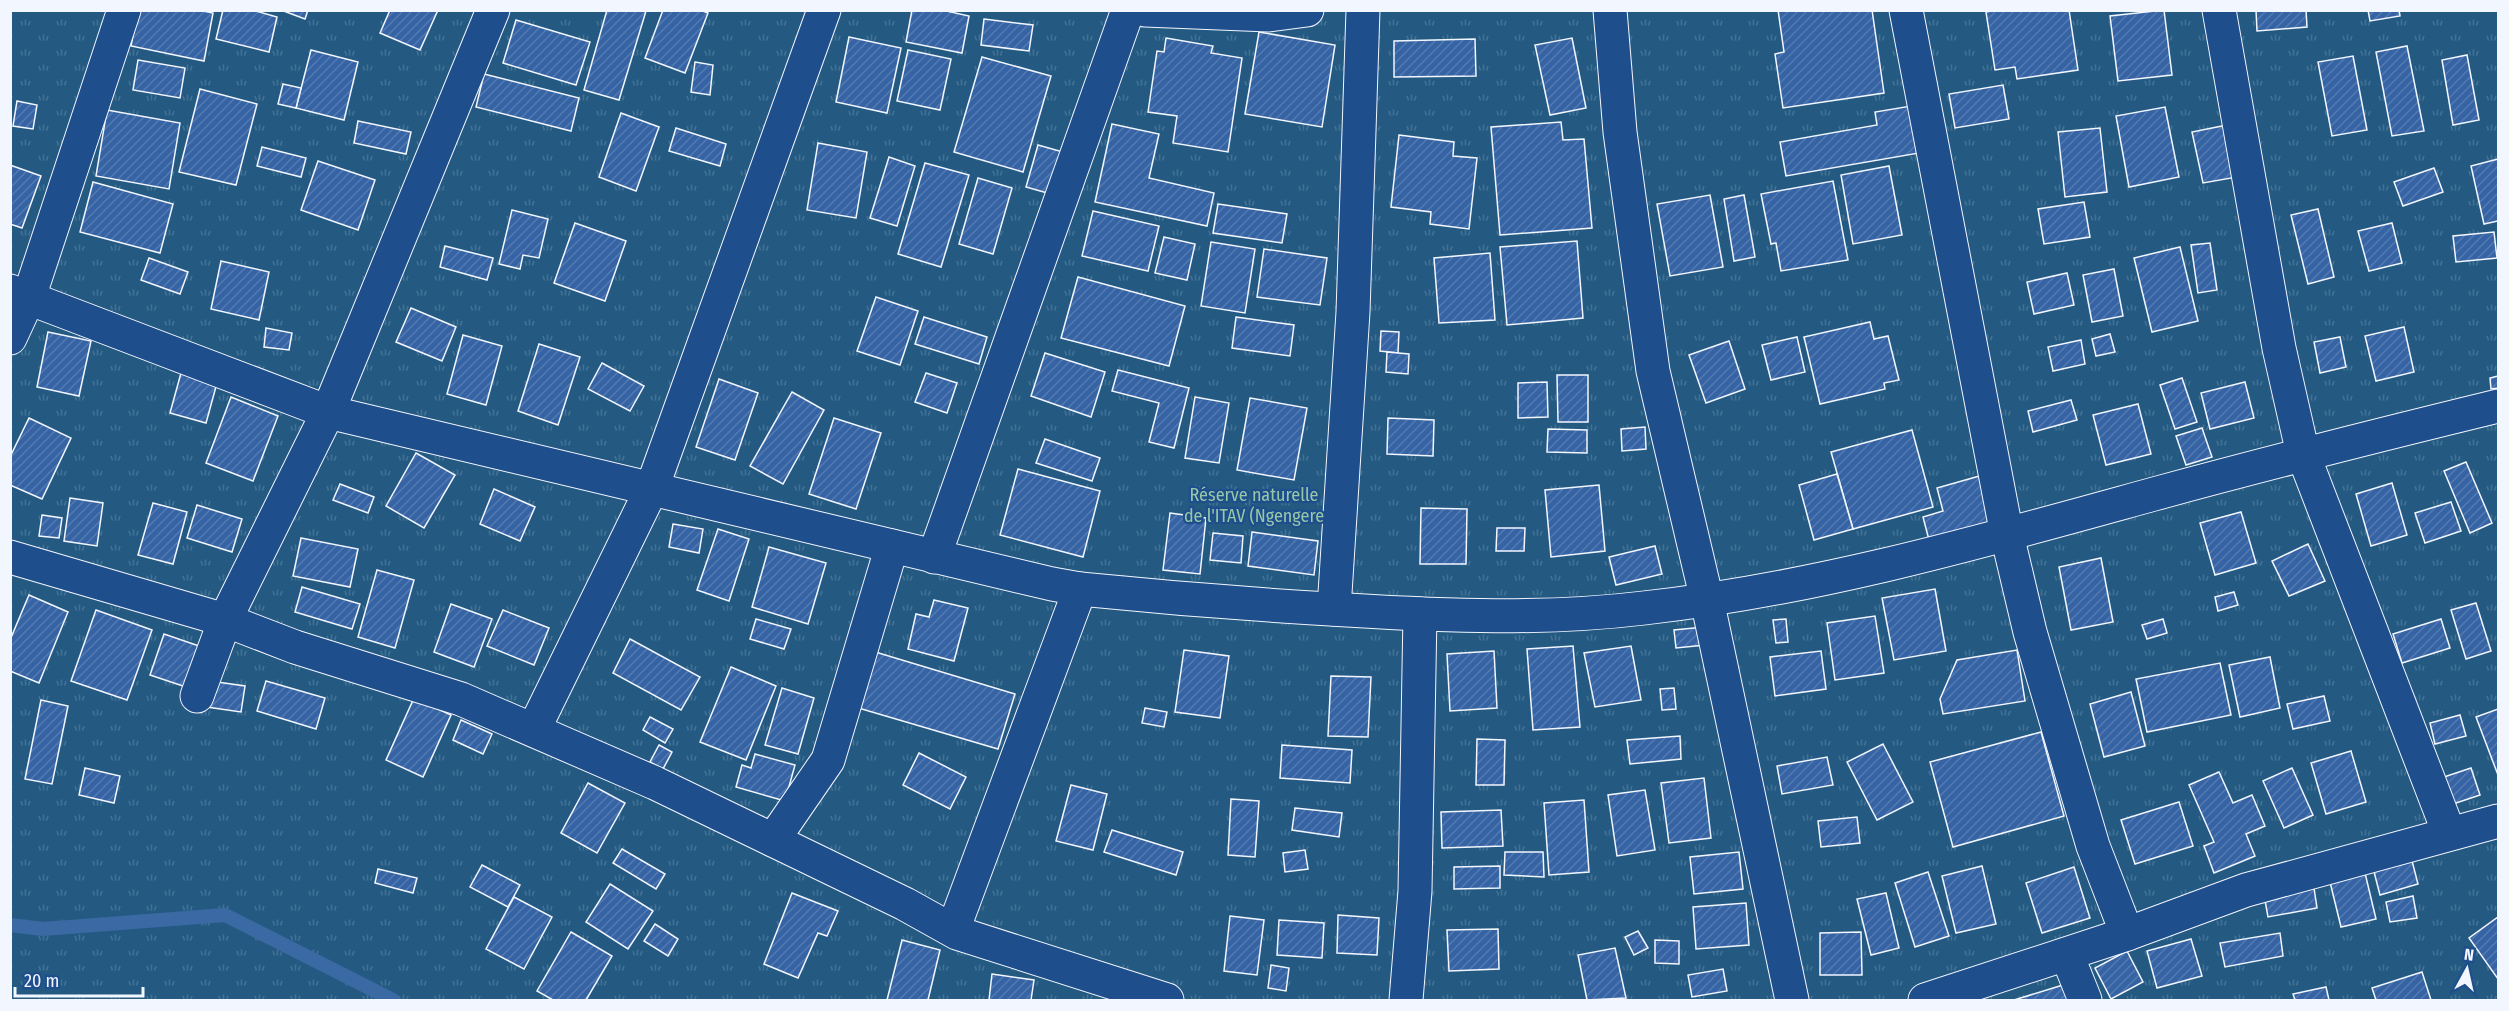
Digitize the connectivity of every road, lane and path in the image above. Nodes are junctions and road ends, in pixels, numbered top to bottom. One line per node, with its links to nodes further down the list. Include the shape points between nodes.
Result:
1 (124, 10): 11 (street)
2 (493, 10): 14 (street)
3 (824, 10): 16 (street)
4 (1128, 10): 20 (street)
5 (1145, 10): 6 (street, via 1269,15)
6 (1307, 10)
7 (1363, 10): 23 (street, via 1353,312)
8 (1610, 10): 22 (street, via 1620,132 1653,371)
9 (1906, 10): 17 (street)
10 (2219, 10): 15 (street, via 2279,348)
11 (20, 294): 12 (street); 14 (street)
12 (10, 338)
13 (2499, 406): 15 (street)
14 (328, 412): 16 (street); 25 (street)
15 (2302, 454): 17 (street); 29 (street)
16 (652, 488): 18 (street); 27 (street)
17 (2007, 535): 22 (street); 32 (street, via 2030,632 2093,846)
18 (892, 546): 20 (street); 30 (street, via 828,760)
19 (10, 557): 25 (street)
20 (934, 557): 21 (street)
21 (1080, 589): 23 (street, via 1246,606); 31 (street)
22 (1707, 600): 24 (street, via 1642,609 1505,617); 36 (street)
23 (1334, 609): 24 (street)
24 (1420, 614): 35 (street, via 1415,891)
25 (225, 620): 26 (street); 27 (street, via 295,647 461,699)
26 (197, 696)
27 (534, 729): 30 (street)
28 (2499, 821): 29 (street)
29 (2449, 833): 32 (street, via 2246,890)
30 (773, 840): 31 (street)
31 (953, 930): 34 (street)
32 (2127, 934): 33 (street)
33 (2067, 955): 37 (street); 38 (street)
34 (1167, 1000)
35 (1406, 1000)
36 (1792, 1000)
37 (1925, 1000)
38 (2085, 1000)

